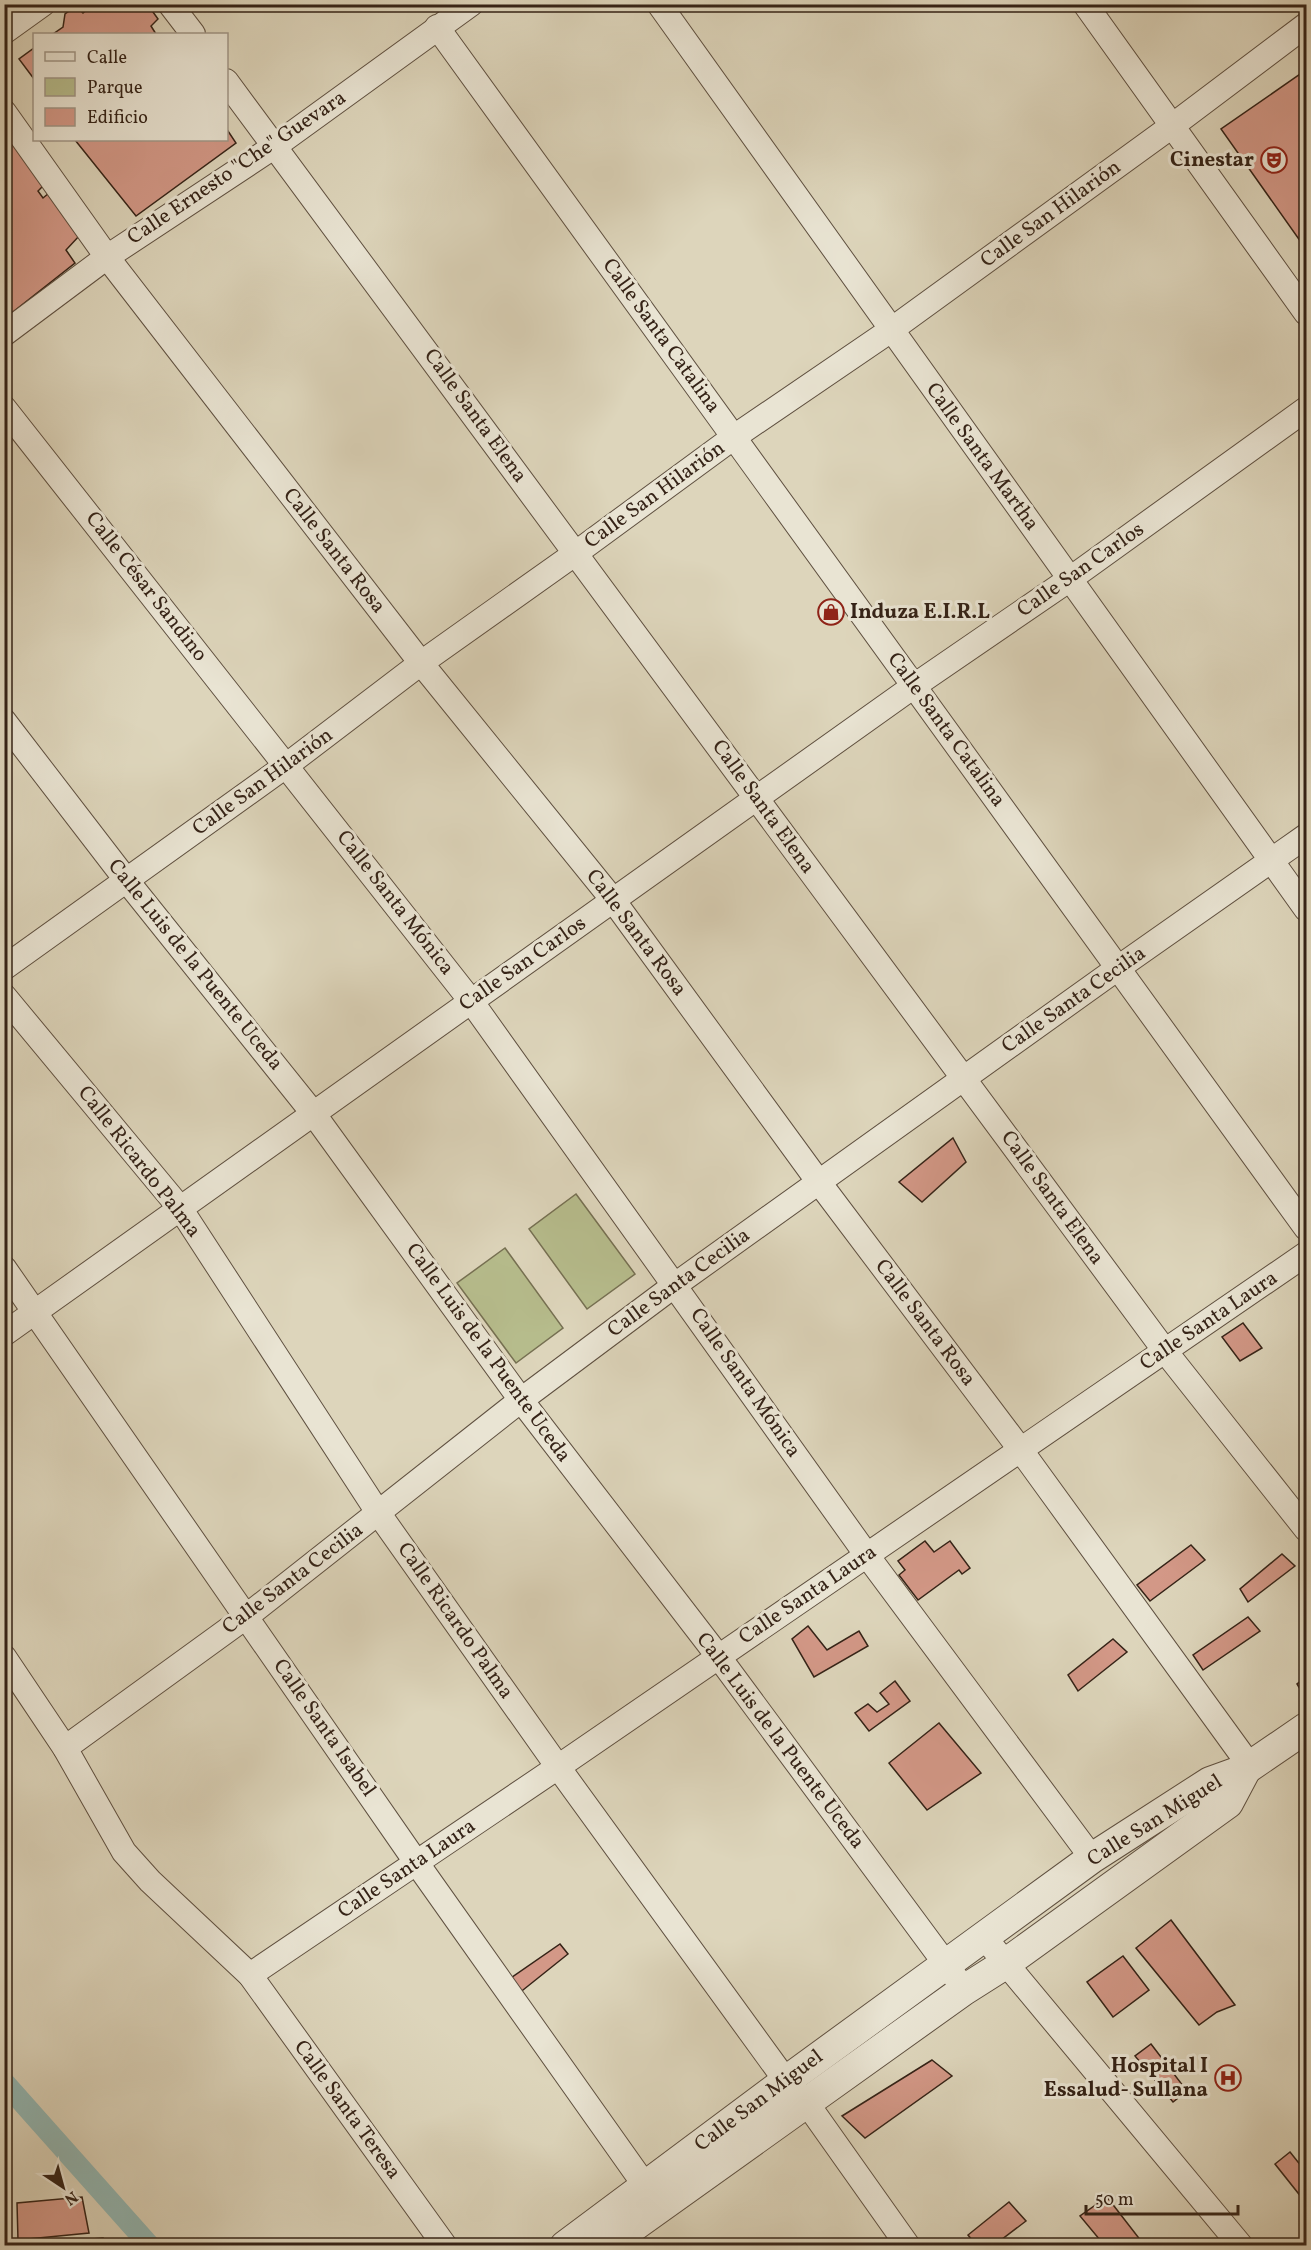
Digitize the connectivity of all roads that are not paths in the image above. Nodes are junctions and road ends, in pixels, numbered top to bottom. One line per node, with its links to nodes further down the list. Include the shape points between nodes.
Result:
1 (44, 4): 8 (street)
2 (471, 4): 7 (street, Calle Ernesto "Che" Guevara)
3 (658, 4): 16 (street, Calle Santa Martha)
4 (1085, 4): 12 (street)
5 (178, 7): 9 (street)
6 (1306, 25): 12 (street, Calle San Hilarión)
7 (437, 27): 13 (street, Calle Ernesto "Che" Guevara); 20 (street, Calle Santa Catalina)
8 (4, 32)
9 (191, 33)
10 (228, 84): 13 (street, Calle Santa Elena)
11 (4, 112): 14 (street, Calle Santa Rosa)
12 (1172, 126): 15 (street); 16 (street, Calle San Hilarión)
13 (275, 146): 14 (street, Calle Ernesto "Che" Guevara); 21 (street, Calle Santa Elena)
14 (107, 257): 17 (street, Calle Ernesto "Che" Guevara); 23 (street, Calle Santa Rosa)
15 (1306, 313)
16 (891, 330): 20 (street, Calle San Hilarión); 22 (street, Calle Santa Martha)
17 (4, 334)
18 (4, 408): 26 (street, Calle César Sandino)
19 (1306, 409): 22 (street, Calle San Carlos)
20 (734, 437): 21 (street, Calle San Hilarión); 24 (street, Calle Santa Catalina)
21 (576, 553): 23 (street, Calle San Hilarión); 27 (street, Calle Santa Elena)
22 (1070, 579): 24 (street, Calle San Carlos); 29 (street, Calle Santa Martha)
23 (421, 663): 26 (street, Calle San Hilarión); 31 (street, Calle Santa Rosa)
24 (914, 686): 27 (street, Calle San Carlos); 34 (street, Calle Santa Catalina)
25 (4, 721): 30 (street, Calle Luis de la Puente Uceda)
26 (287, 765): 30 (street, Calle San Hilarión); 36 (street, Calle Santa Mónica)
27 (757, 798): 31 (street, Calle San Carlos); 37 (street, Calle Santa Elena)
28 (1306, 836): 29 (street, Calle Santa Cecilia)
29 (1272, 861): 32 (street, Calle Santa Martha); 34 (street, Calle Santa Cecilia)
30 (127, 881): 33 (street, Calle San Hilarión); 38 (street, Calle Luis de la Puente Uceda)
31 (613, 900): 36 (street, Calle San Carlos); 39 (street, Calle Santa Rosa)
32 (1306, 909)
33 (4, 968)
34 (1118, 968): 37 (street, Calle Santa Cecilia); 41 (street, Calle Santa Catalina)
35 (4, 996): 40 (street, Calle Ricardo Palma)
36 (471, 1001): 38 (street, Calle San Carlos); 44 (street, Calle Santa Mónica)
37 (963, 1078): 39 (street, Calle Santa Cecilia); 47 (street, Calle Santa Elena)
38 (314, 1113): 40 (street, Calle San Carlos); 48 (street, Calle Luis de la Puente Uceda)
39 (818, 1181): 44 (street, Calle Santa Cecilia); 49 (street, Calle Santa Rosa)
40 (180, 1208): 45 (street, Calle San Carlos); 50 (street, Calle Ricardo Palma)
41 (1306, 1228)
42 (1306, 1254): 47 (street, Calle Santa Laura)
43 (4, 1268): 45 (street, Calle Santa Isabel)
44 (675, 1285): 48 (street, Calle Santa Cecilia); 52 (street, Calle Santa Mónica)
45 (36, 1311): 46 (street, Calle San Carlos); 53 (street, Calle Santa Isabel)
46 (4, 1334)
47 (1165, 1351): 49 (street, Calle Santa Laura); 51 (street, Calle Santa Elena)
48 (521, 1400): 50 (street, Calle Santa Cecilia); 54 (street, Calle Luis de la Puente Uceda)
49 (1020, 1449): 52 (street, Calle Santa Laura); 59 (street, Calle Santa Rosa)
50 (379, 1514): 53 (street, Calle Santa Cecilia); 58 (street, Calle Ricardo Palma)
51 (1306, 1529)
52 (867, 1554): 54 (street, Calle Santa Laura); 60 (street, Calle Santa Mónica)
53 (247, 1616): 57 (street, Calle Santa Cecilia); 61 (street, Calle Santa Isabel)
54 (718, 1656): 58 (street, Calle Santa Laura); 63 (street, Calle Luis de la Puente Uceda)
55 (4, 1657): 57 (street, Calle Santa Teresa)
56 (1306, 1728): 59 (street)
57 (64, 1748): 65 (street, Calle Santa Teresa, via 124,1852)
58 (558, 1767): 61 (street, Calle Santa Laura); 67 (street, Calle Ricardo Palma)
59 (1248, 1767): 60 (street, Calle San Miguel, via 1210,1782); 64 (street, Calle San Miguel, via 1228,1803)
60 (1092, 1858): 62 (street, Calle San Miguel)
61 (416, 1862): 65 (street, Calle Santa Laura); 68 (street, Calle Santa Isabel)
62 (984, 1937): 63 (street, Calle San Miguel); 64 (street)
63 (947, 1964): 66 (street, Calle Luis de la Puente Uceda); 67 (street, Calle San Miguel)
64 (1005, 1964): 66 (street, Calle San Miguel); 73 (street)
65 (250, 1975): 70 (street, Calle Santa Teresa)
66 (964, 1990): 67 (street, Calle San Miguel)
67 (796, 2092): 68 (street, Calle San Miguel); 72 (street, Calle Ricardo Palma)
68 (652, 2197): 69 (street, Calle San Miguel)
69 (619, 2234): 71 (street, Calle San Miguel)
70 (445, 2246)
71 (565, 2246)
72 (908, 2246)
73 (1241, 2246)

